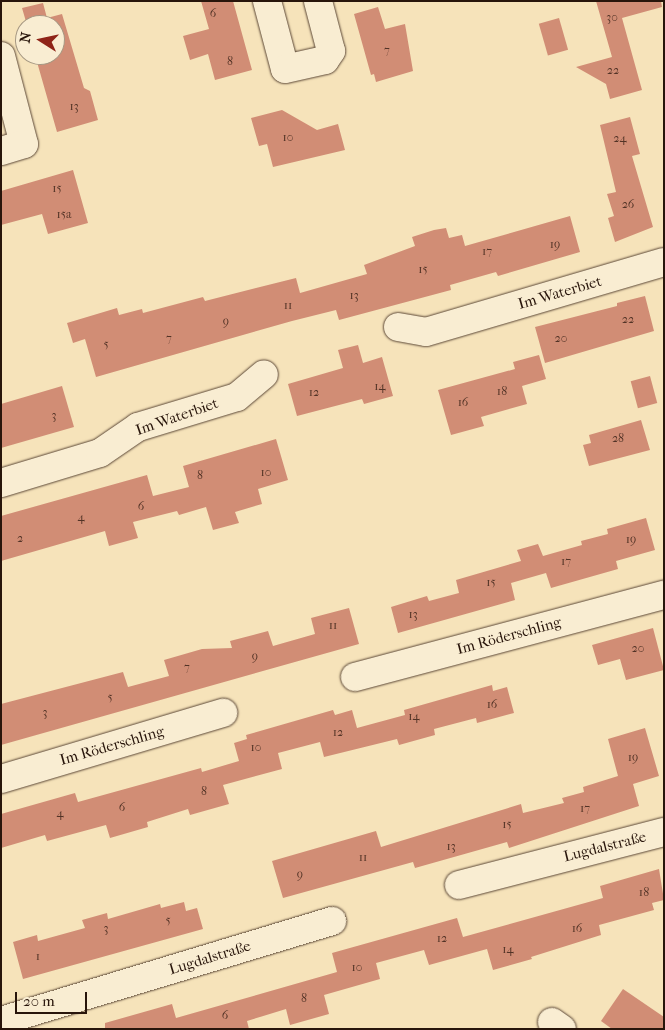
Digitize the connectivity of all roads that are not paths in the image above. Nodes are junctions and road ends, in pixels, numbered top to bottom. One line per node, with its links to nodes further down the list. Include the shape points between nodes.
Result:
1 (268, 1): 2 (street, via 286,70 325,60 331,51)
2 (318, 1)
3 (1, 56): 4 (street, via 24,144)
4 (1, 151)
5 (664, 262): 6 (street, Im Waterbiet, via 426,332)
6 (398, 326)
7 (264, 374): 8 (street, Im Waterbiet, via 237,396 138,427 100,453)
8 (1, 483)
9 (664, 595): 10 (street, Im Röderschling)
10 (355, 677)
11 (223, 713): 12 (street, Im Röderschling)
12 (1, 779)
13 (664, 832): 14 (street, Lugdalstraße)
14 (459, 885)
15 (332, 921): 16 (street, Lugdalstraße)
16 (1, 1021)

